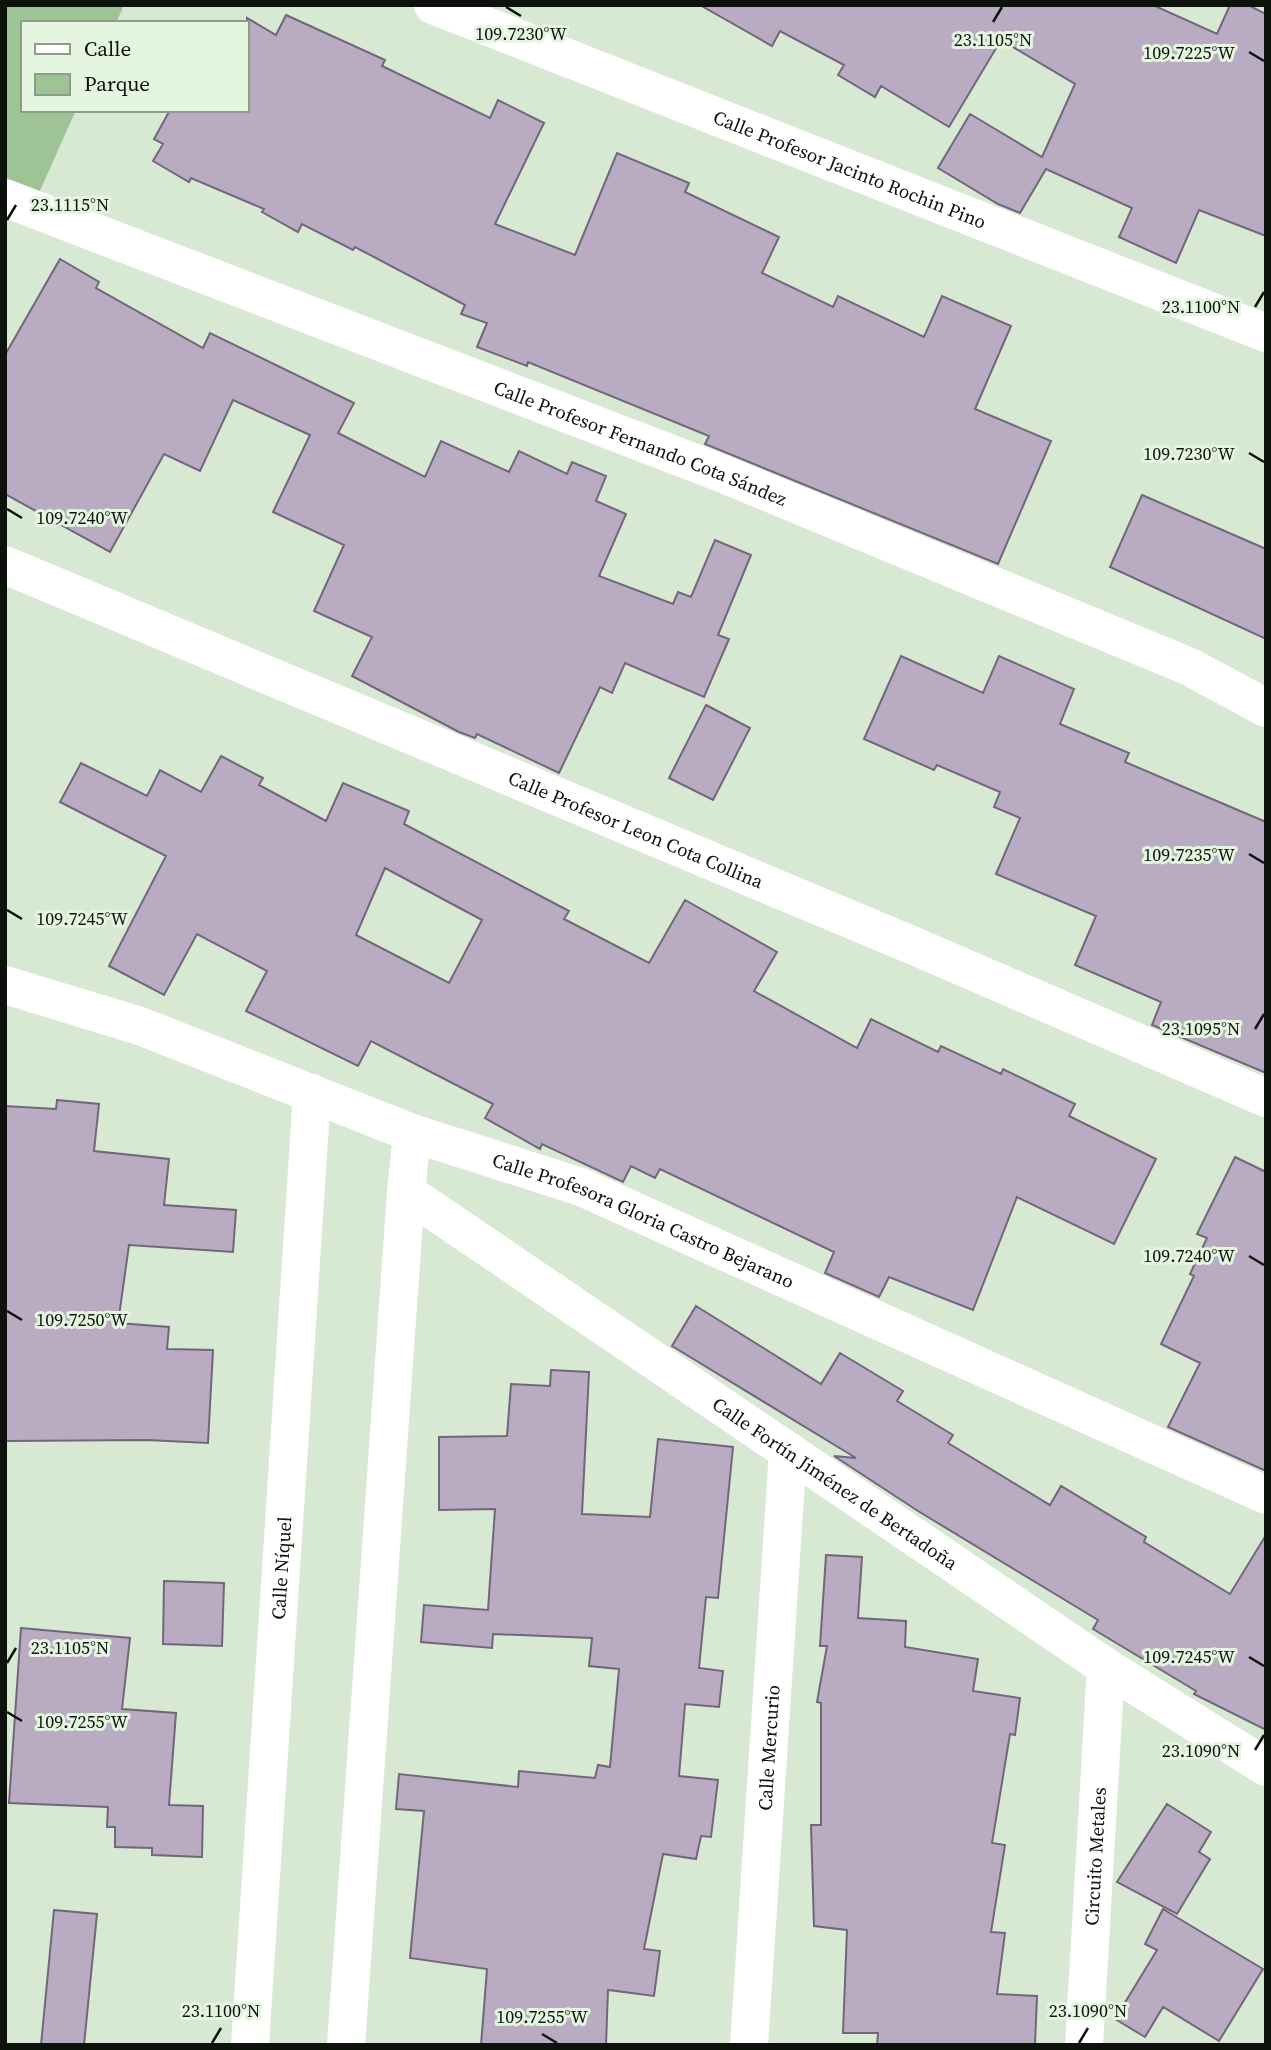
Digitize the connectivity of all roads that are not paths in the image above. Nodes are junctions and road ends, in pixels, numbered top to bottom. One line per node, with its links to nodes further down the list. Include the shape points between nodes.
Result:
1 (433, 5): 3 (street, Calle Profesor Jacinto Rochin Pino)
2 (5, 198): 5 (street, Calle Profesor Fernando Cota Sández, via 721,473 1190,667)
3 (1266, 333)
4 (5, 565): 8 (street, Calle Profesor Leon Cota Collina)
5 (1266, 708)
6 (5, 985): 7 (street, Calle Profesora Gloria Castro Bejarano, via 140,1026)
7 (312, 1093): 9 (street, Calle Profesora Gloria Castro Bejarano); 15 (street, Calle Níquel)
8 (1266, 1098)
9 (412, 1133): 10 (street); 12 (street, Calle Profesora Gloria Castro Bejarano, via 581,1187)
10 (406, 1192): 11 (street, Calle Fortín Jiménez de Bertadoña); 16 (street)
11 (788, 1451): 13 (street, Calle Fortín Jiménez de Bertadoña); 17 (street, Calle Mercurio)
12 (1266, 1494)
13 (1107, 1667): 14 (street, Calle Fortín Jiménez de Bertadoña); 18 (street, Circuito Metales)
14 (1266, 1768)
15 (250, 2045)
16 (346, 2045)
17 (749, 2045)
18 (1084, 2045)

